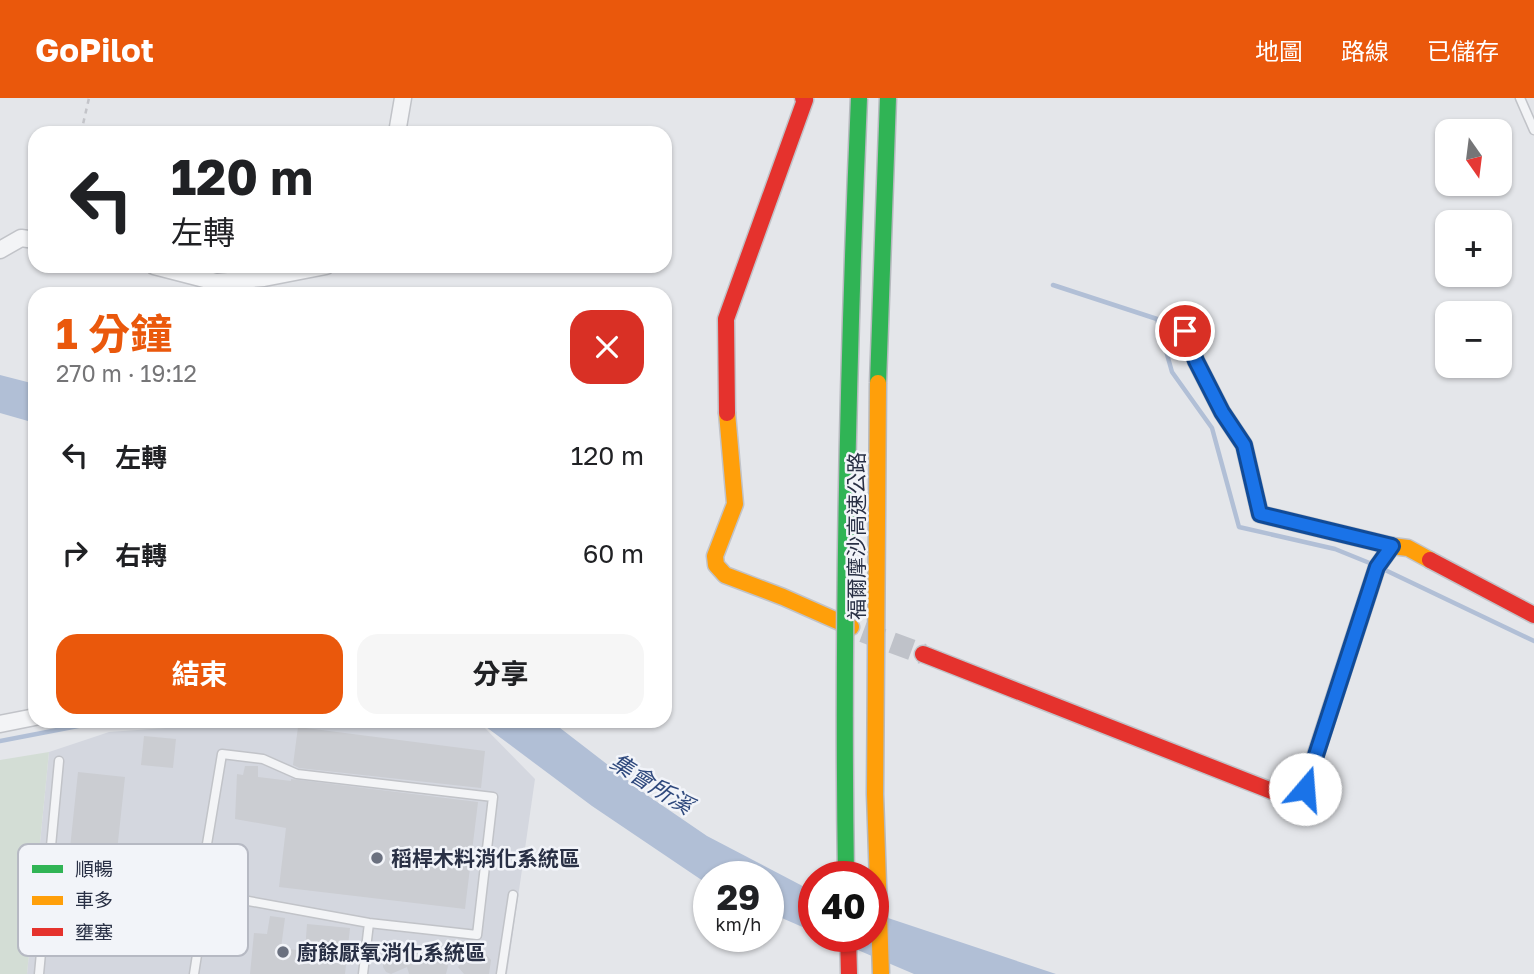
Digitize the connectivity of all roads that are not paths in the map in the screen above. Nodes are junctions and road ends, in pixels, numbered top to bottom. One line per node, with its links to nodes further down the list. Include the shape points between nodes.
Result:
1 (403, 98): 6 (street)
2 (803, 98): 15 (main road, via 726,319 727,427 735,504 715,556 725,575)
3 (859, 98): 22 (main road, 福爾摩沙高速公路, bridge, via 848,370)
4 (888, 98): 34 (main road, 福爾摩沙高速公路, bridge, via 877,376 875,794)
5 (1520, 98): 7 (lane)
6 (398, 126)
7 (1534, 130)
8 (28, 239): 9 (street)
9 (0, 250)
10 (181, 273): 11 (street, via 216,282)
11 (290, 273)
12 (1185, 331): 13 (street, via 1222,412 1244,445 1260,514)
13 (1392, 546): 14 (main road, via 1408,548); 16 (main road, via 1377,567 1305,789 1295,794 1282,795)
14 (1534, 615)
15 (851, 627)
16 (923, 654)
17 (28, 718): 18 (street)
18 (0, 724)
19 (59, 761): 20 (lane)
20 (51, 844)
21 (207, 844): 25 (lane, via 222,754 263,759 297,774 492,797 477,935)
22 (846, 861)
23 (513, 895): 32 (lane)
24 (248, 901): 25 (lane)
25 (369, 923): 31 (lane)
26 (848, 952): 33 (main road)
27 (41, 956): 29 (lane)
28 (197, 956): 30 (lane)
29 (39, 974)
30 (194, 974)
31 (363, 974)
32 (501, 974)
33 (849, 974)
34 (881, 974)

